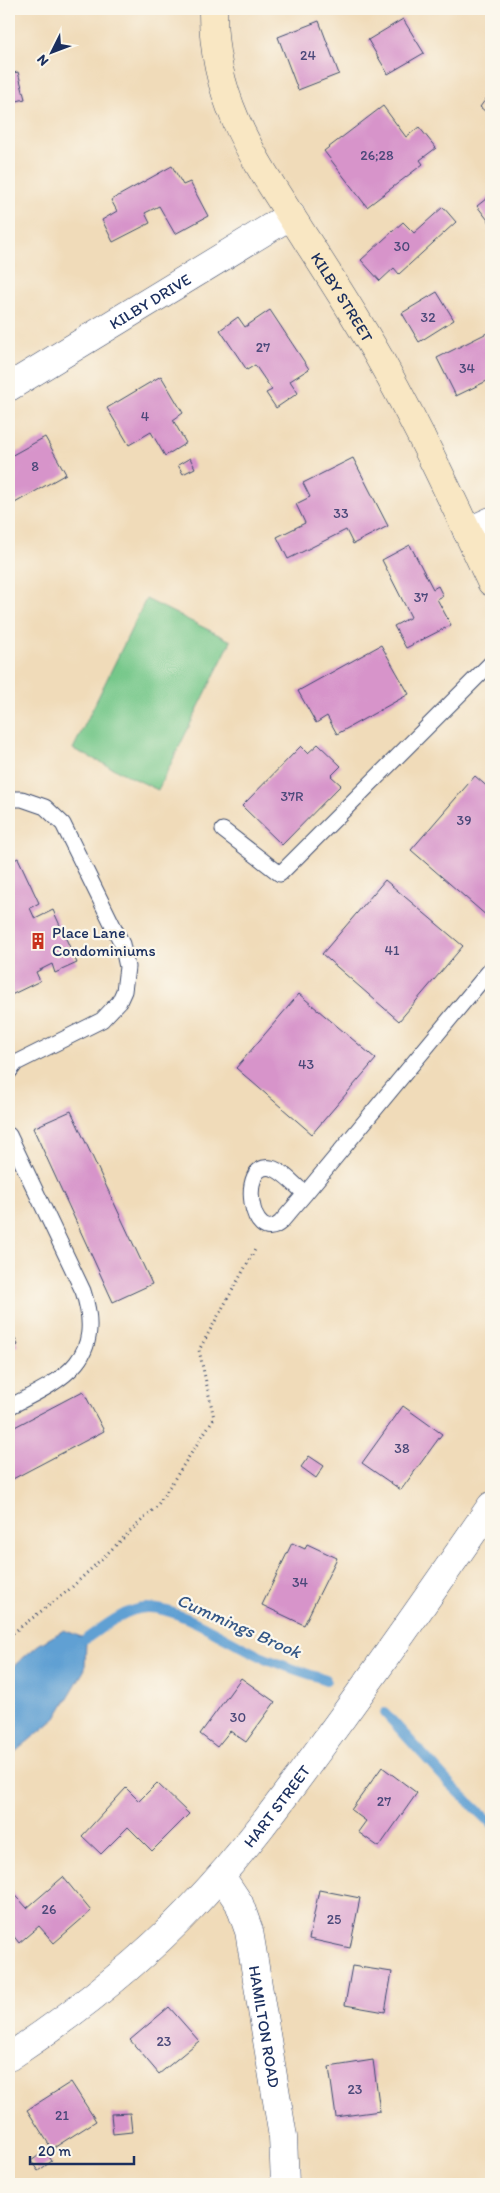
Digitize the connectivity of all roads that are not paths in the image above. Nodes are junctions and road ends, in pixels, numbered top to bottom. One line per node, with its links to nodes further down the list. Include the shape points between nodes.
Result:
1 (213, 9): 2 (street, KILBY STREET, via 215,52 229,105 259,165)
2 (290, 215): 3 (street, KILBY DRIVE); 4 (street, KILBY STREET, via 357,320 428,451)
3 (9, 387)
4 (479, 527): 5 (street, KILBY STREET)
5 (491, 582)
6 (491, 663): 8 (lane, via 280,874)
7 (9, 799): 10 (lane, via 22,799 45,807 63,824 122,944 128,967 124,991 102,1020 16,1063)
8 (223, 830)
9 (491, 969): 12 (lane)
10 (9, 1072)
11 (9, 1135): 13 (lane, via 83,1291 90,1322 83,1353 64,1378)
12 (305, 1194): 12 (lane, via 278,1226 268,1228 259,1223 254,1213 254,1174 262,1168 273,1168)
13 (9, 1407)
14 (491, 1506): 15 (street, HART STREET, via 338,1724)
15 (221, 1876): 16 (street, HART STREET, via 161,1937 116,1976); 17 (street, HAMILTON ROAD, via 250,1931 283,2137)
16 (9, 2057)
17 (285, 2184)

